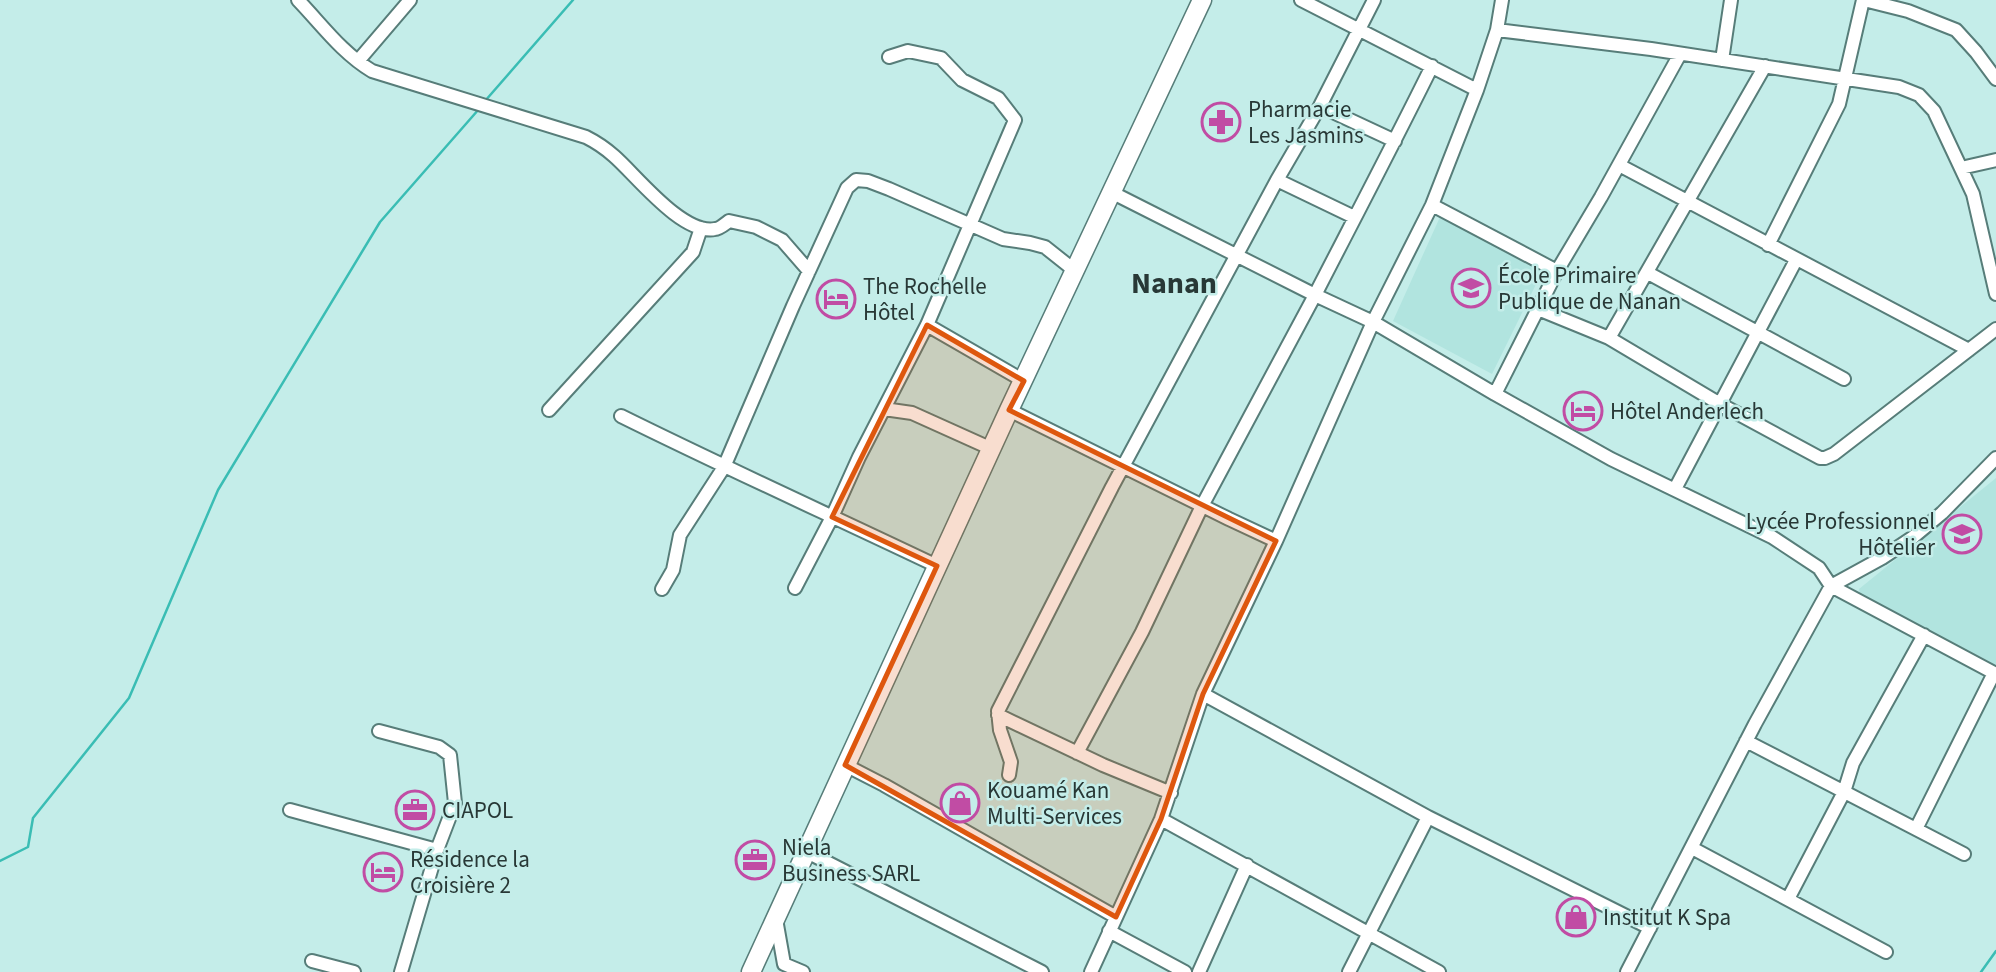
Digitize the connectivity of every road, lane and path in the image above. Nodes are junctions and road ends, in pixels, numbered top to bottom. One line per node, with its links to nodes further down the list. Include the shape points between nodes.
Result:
1 (298, 0): 14 (street)
2 (410, 0): 14 (street)
3 (1202, 0): 26 (highway)
4 (1301, 0): 9 (street)
5 (1374, 0): 9 (street)
6 (1503, 0): 10 (street)
7 (1731, 0): 13 (street)
8 (1864, 0): 17 (street); 18 (street, via 1956,30)
9 (1358, 30): 15 (street); 20 (street)
10 (1497, 30): 11 (street); 19 (street)
11 (1680, 54): 13 (street); 23 (street)
12 (889, 57): 30 (street, via 908,51 941,58 962,80 998,98 1015,120)
13 (1723, 60): 16 (street)
14 (358, 61): 31 (street, via 382,75 586,137 615,157 674,214)
15 (1432, 66): 19 (street); 21 (street)
16 (1765, 66): 17 (street); 27 (street)
17 (1846, 79): 24 (street, via 1899,87 1919,95 1934,111); 32 (street, via 1839,104)
18 (1996, 79)
19 (1477, 90): 28 (street)
20 (1320, 106): 21 (street); 25 (street)
21 (1395, 141): 29 (street)
22 (1996, 160): 24 (street)
23 (1619, 165): 27 (street); 37 (street)
24 (1961, 168): 39 (street, via 1973,194)
25 (1277, 180): 29 (street); 33 (street)
26 (1111, 192): 33 (street); 35 (highway)
27 (1688, 202): 32 (street); 38 (street)
28 (1432, 205): 37 (street); 42 (street)
29 (1354, 217): 40 (street)
30 (970, 223): 35 (street, via 1003,239 1045,247); 36 (street, via 856,180 847,188); 43 (street)
31 (701, 228): 36 (street, via 716,229 729,221 756,227 782,240); 53 (street, via 693,251)
32 (1768, 245): 34 (street)
33 (1236, 257): 40 (street); 58 (street)
34 (1796, 260): 45 (street); 47 (street)
35 (1074, 270): 49 (highway)
36 (809, 271): 59 (street)
37 (1557, 271): 41 (street)
38 (1648, 273): 45 (street); 46 (street)
39 (1996, 294)
40 (1315, 295): 42 (street); 61 (street)
41 (1538, 309): 46 (street); 50 (street)
42 (1373, 322): 50 (street); 63 (street)
43 (927, 325): 49 (street); 52 (street)
44 (1996, 329): 47 (street)
45 (1758, 333): 48 (street); 51 (street)
46 (1609, 338): 51 (street)
47 (1969, 350): 51 (street, via 1825,458)
48 (1844, 379)
49 (1024, 381): 54 (highway)
50 (1495, 394): 60 (street)
51 (1720, 404): 60 (street)
52 (884, 409): 56 (street, via 912,413); 62 (street)
53 (549, 410)
54 (1009, 410): 56 (highway); 58 (street)
55 (621, 416): 59 (street)
56 (992, 449): 64 (highway)
57 (1996, 458): 65 (street, via 1912,538)
58 (1124, 466): 61 (street); 71 (street)
59 (724, 467): 62 (street); 67 (street, via 680,535 673,570)
60 (1675, 489): 65 (street, via 1772,537 1819,568)
61 (1202, 506): 63 (street); 74 (street)
62 (832, 517): 64 (street); 66 (street)
63 (1276, 541): 70 (street)
64 (937, 566): 75 (highway)
65 (1831, 586): 68 (street); 73 (street)
66 (795, 588)
67 (662, 589)
68 (1924, 635): 69 (street); 77 (street, via 1853,763)
69 (1995, 673): 82 (street)
70 (1203, 694): 78 (street); 80 (street)
71 (998, 715): 74 (street); 76 (street, via 1011,762)
72 (379, 731): 84 (street, via 439,747 450,755 455,803)
73 (1746, 741): 77 (street); 83 (street)
74 (1077, 753): 78 (street)
75 (845, 765): 85 (highway); 90 (street)
76 (1009, 775)
77 (1844, 792): 82 (street); 88 (street)
78 (1171, 793): 81 (street)
79 (290, 810): 84 (street)
80 (1428, 817): 91 (street); 93 (street)
81 (1161, 819): 87 (street); 90 (street)
82 (1916, 829): 86 (street)
83 (1692, 848): 88 (street); 91 (street)
84 (437, 850): 97 (street)
85 (805, 851): 89 (highway); 100 (street)
86 (1964, 854)
87 (1247, 865): 93 (street); 103 (street)
88 (1788, 899): 94 (street)
89 (775, 915): 98 (highway); 99 (street, via 784,964)
90 (1116, 917): 92 (street)
91 (1650, 928): 106 (street)
92 (1109, 931): 101 (street); 102 (street)
93 (1369, 933): 104 (street); 105 (street)
94 (1886, 952)
95 (312, 961): 96 (street)
96 (354, 972)
97 (401, 972)
98 (751, 972)
99 (803, 972)
100 (1042, 972)
101 (1091, 972)
102 (1185, 972)
103 (1199, 972)
104 (1349, 972)
105 (1439, 972)
106 (1627, 972)

